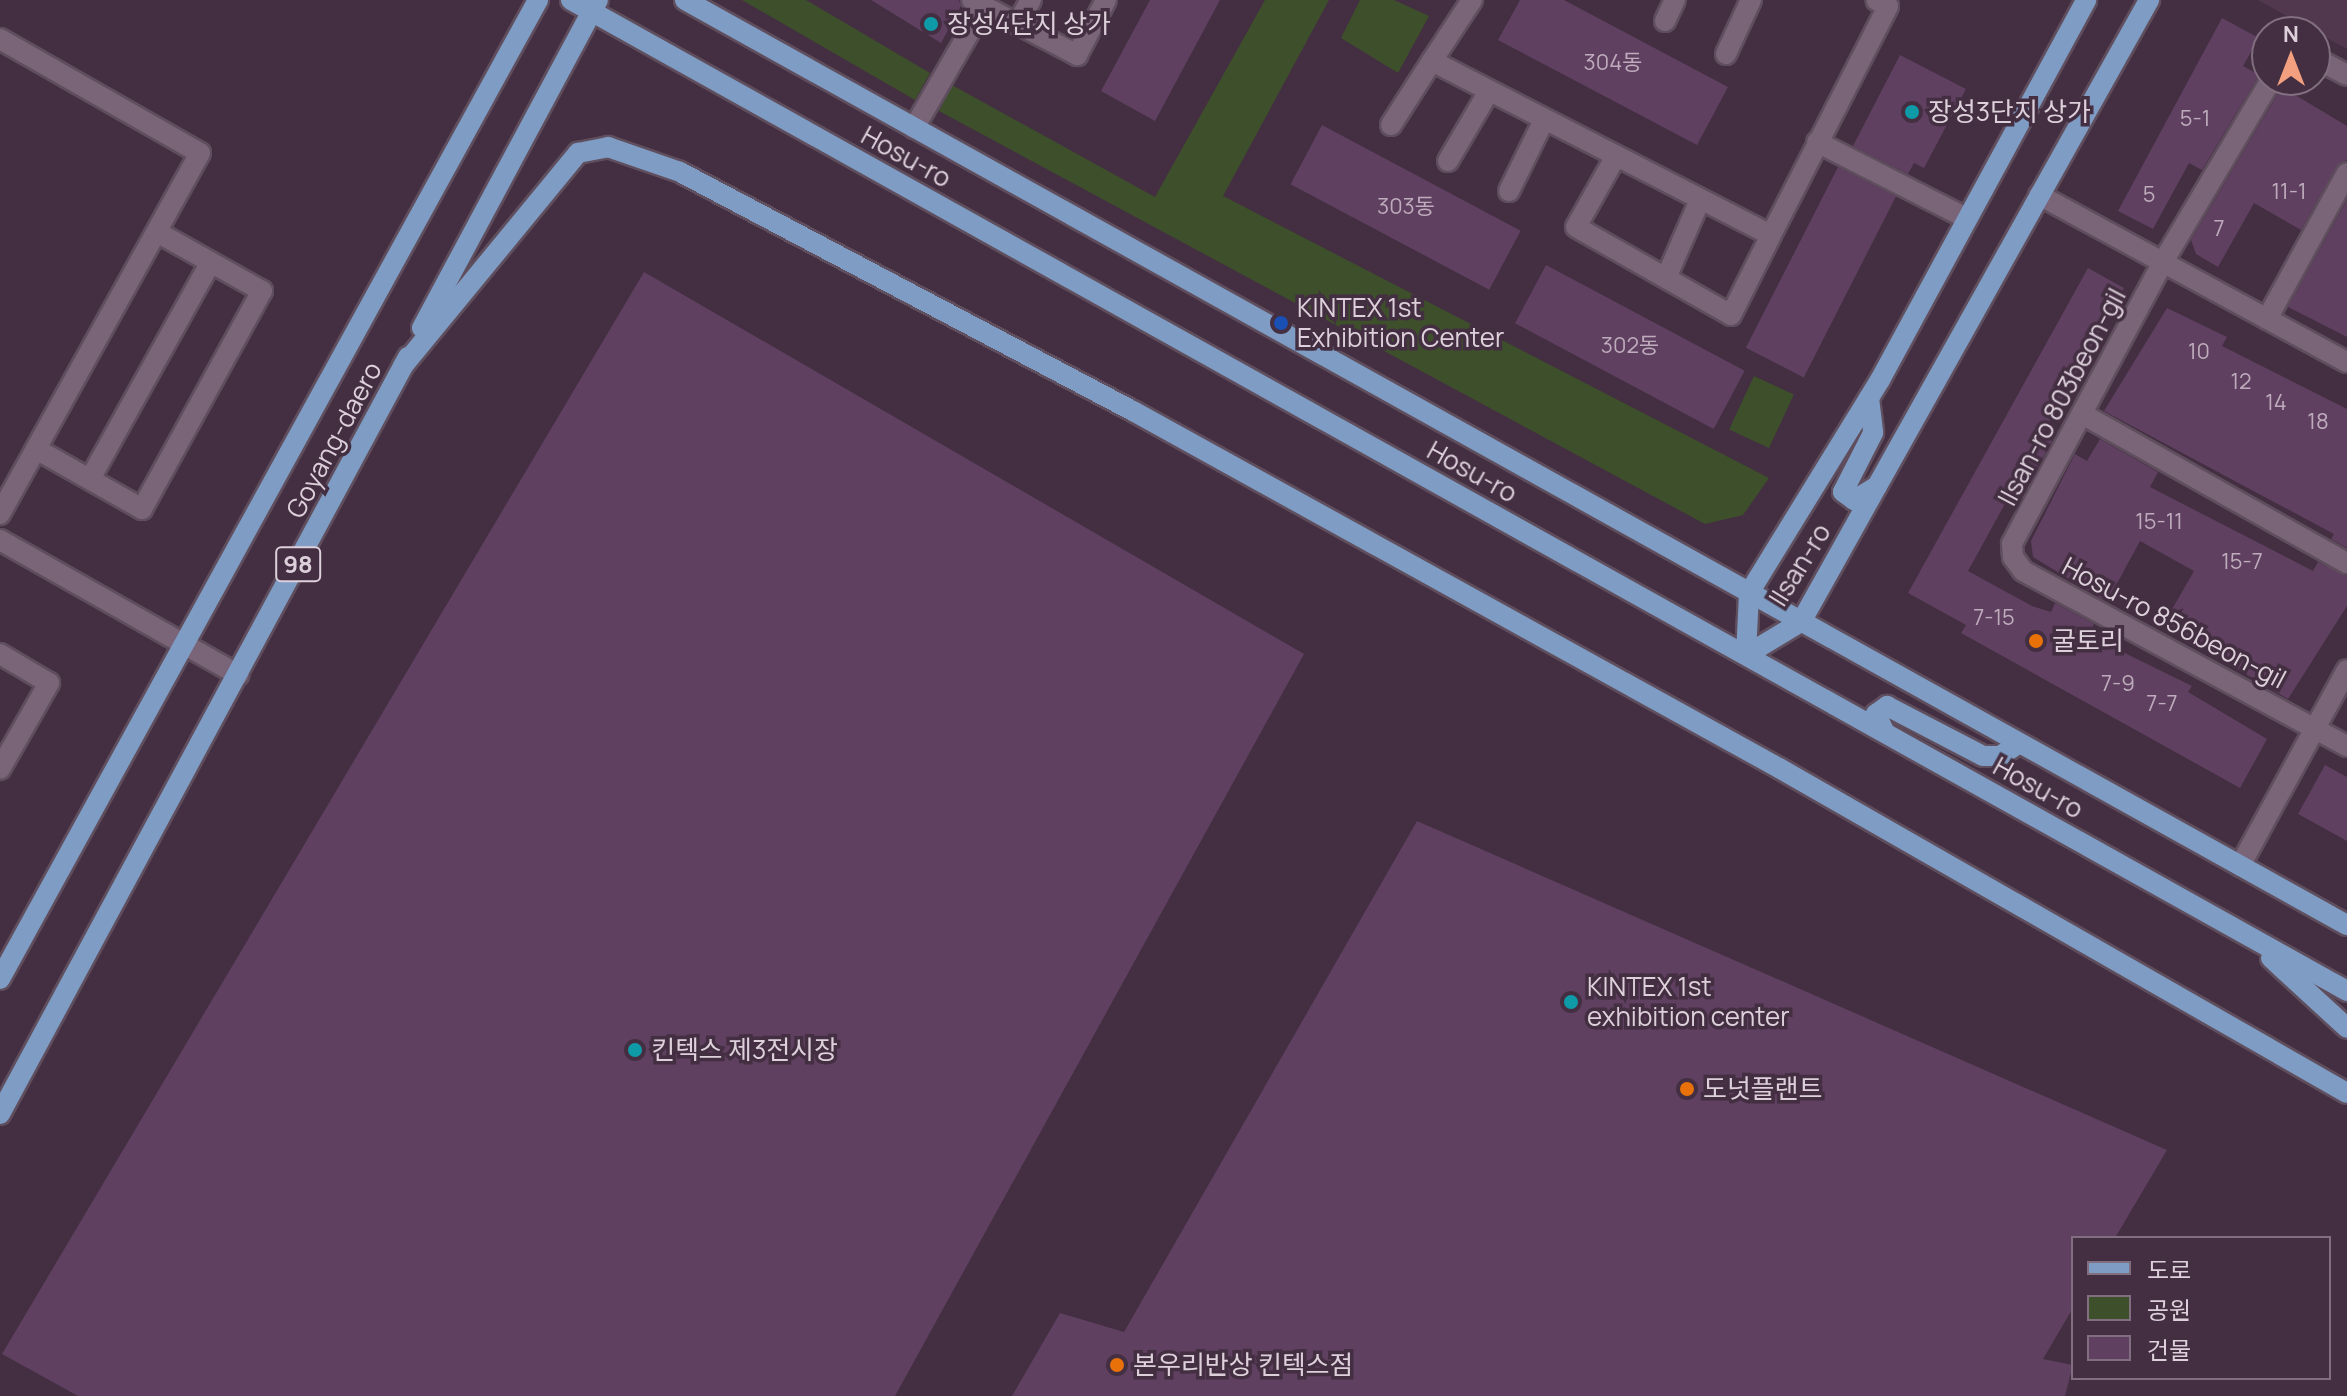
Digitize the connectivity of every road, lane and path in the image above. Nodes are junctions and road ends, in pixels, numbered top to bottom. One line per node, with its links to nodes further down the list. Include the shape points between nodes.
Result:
1 (538, 0): 51 (main road, Goyang-daero / 98)
2 (571, 0): 13 (main road, Hosu-ro)
3 (685, 0): 23 (main road, Hosu-ro)
4 (1031, 0): 15 (street)
5 (1106, 0): 15 (street, via 1077,55)
6 (1472, 0): 18 (street)
7 (1675, 0): 14 (street)
8 (1751, 0): 17 (street)
9 (1876, 0): 24 (street, via 1888,6)
10 (2086, 0): 31 (main road, Ilsan-ro)
11 (2149, 0): 29 (main road, Ilsan-ro)
12 (978, 4): 15 (street); 23 (street)
13 (595, 5): 39 (main road, Goyang-daero / 98); 53 (main road, Hosu-ro)
14 (1665, 21)
15 (1017, 24)
16 (0, 39): 32 (street, via 200,153)
17 (1726, 54)
18 (1432, 61): 19 (street); 22 (street)
19 (1489, 91): 21 (street); 26 (street)
20 (2262, 96): 35 (street, Ilsan-ro 803beon-gil)
21 (1544, 120): 25 (street); 28 (street)
22 (1391, 125)
23 (914, 128): 49 (main road, Hosu-ro)
24 (1817, 142): 31 (street); 33 (street)
25 (1616, 156): 30 (street); 36 (street, via 1576,227)
26 (1448, 161)
27 (2347, 173): 37 (street)
28 (1509, 191)
29 (2039, 195): 35 (street); 44 (main road, Ilsan-ro)
30 (1700, 200): 33 (street); 36 (street)
31 (1966, 218): 40 (main road, Ilsan-ro)
32 (157, 232): 34 (street); 42 (street)
33 (1771, 235): 36 (street, via 1731,315)
34 (211, 262): 43 (street); 43 (street, via 262,291 142,509)
35 (2163, 262): 37 (street); 41 (street, Ilsan-ro 803beon-gil)
36 (1666, 278)
37 (2267, 319): 38 (street)
38 (2347, 362)
39 (403, 366): 55 (main road, Goyang-daero / 98); 67 (main road, via 578,153 608,147 680,172 1133,411 1779,768)
40 (1869, 398): 44 (main road, via 1873,433 1843,492 1854,500); 49 (main road, Ilsan-ro)
41 (2084, 415): 47 (street, Ilsan-ro 803beon-gil, via 2012,544); 48 (street)
42 (36, 449): 43 (street); 45 (street)
43 (90, 479)
44 (1878, 485): 50 (main road, Ilsan-ro)
45 (0, 514)
46 (0, 540): 51 (street)
47 (2013, 557): 56 (street, Hosu-ro 856beon-gil, via 2023,571)
48 (2347, 563)
49 (1749, 593): 50 (main road, Hosu-ro); 53 (main road, Ilsan-ro)
50 (1801, 622): 53 (main road, Ilsan-ro); 58 (main road, Hosu-ro)
51 (182, 641): 55 (street); 64 (main road, Goyang-daero / 98)
52 (0, 654): 60 (street, via 49,683)
53 (1746, 655): 57 (main road, Hosu-ro)
54 (2347, 670): 56 (street)
55 (239, 675): 68 (main road, Goyang-daero / 98)
56 (2315, 728): 59 (street, Hosu-ro 856beon-gil); 61 (street)
57 (1884, 731): 58 (main road, via 1876,714 1887,706 1983,756 2000,756); 63 (main road, Hosu-ro)
58 (2019, 743): 61 (main road, Hosu-ro)
59 (2347, 746)
60 (0, 769)
61 (2240, 866): 62 (main road, Hosu-ro)
62 (2347, 925)
63 (2245, 934): 65 (main road, Hosu-ro); 66 (main road)
64 (0, 979)
65 (2347, 991)
66 (2347, 1028)
67 (2347, 1093)
68 (0, 1114)

